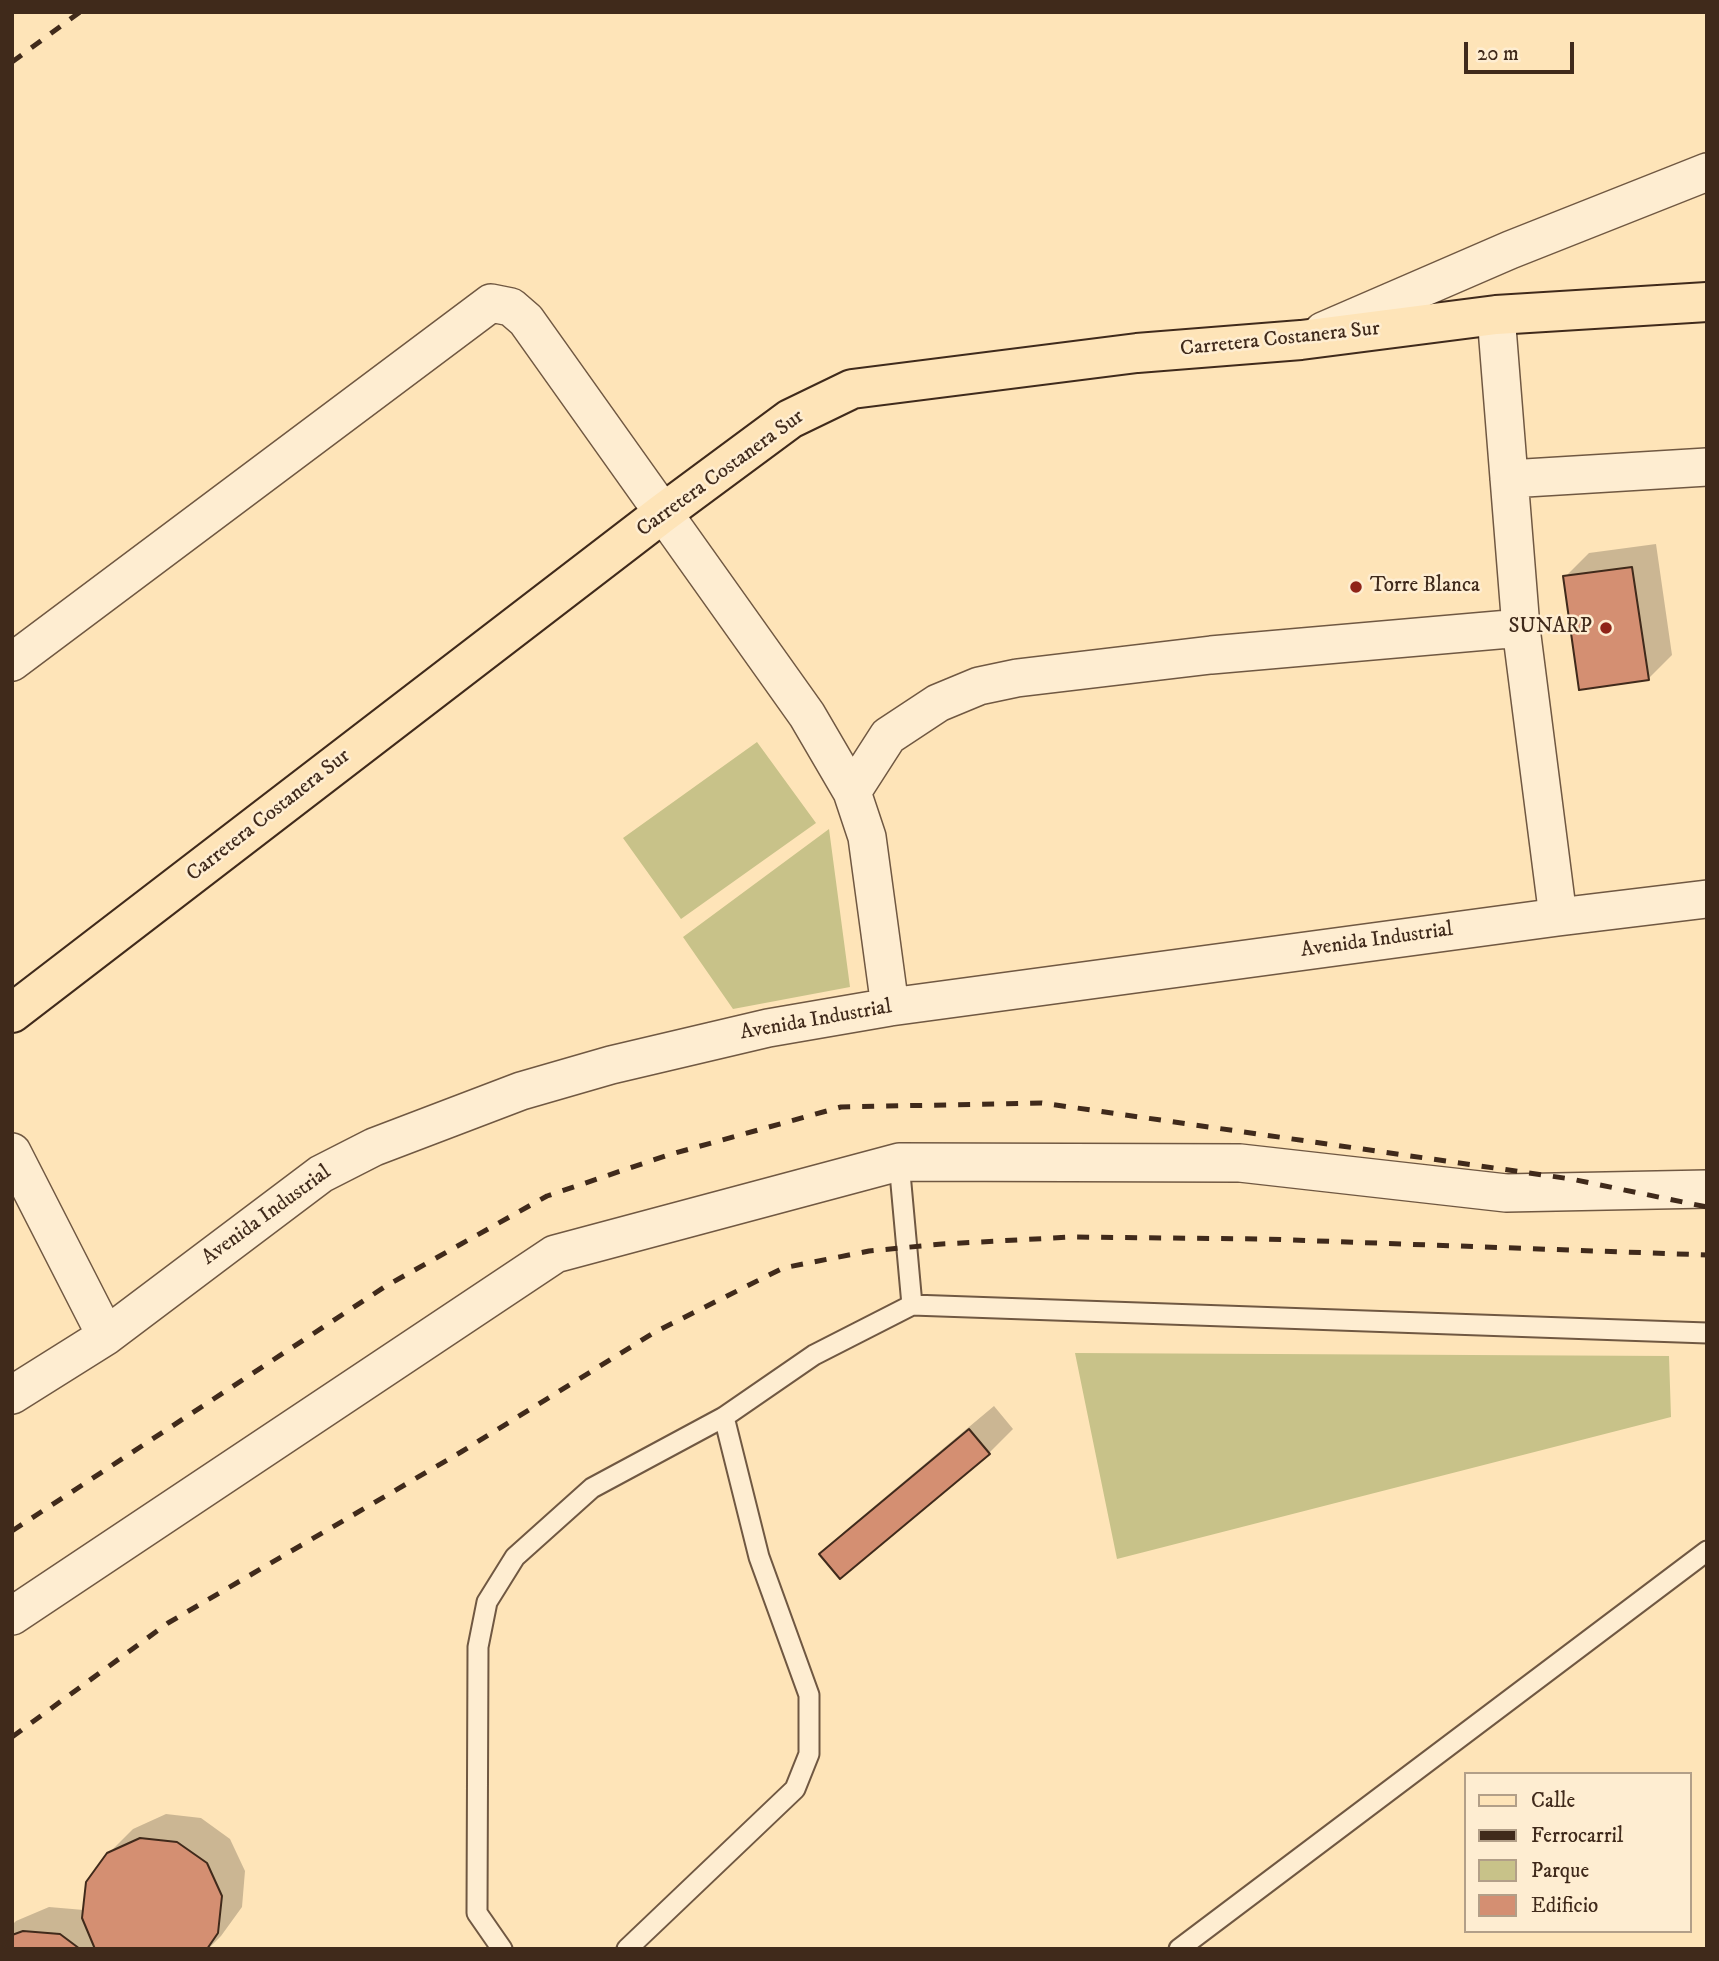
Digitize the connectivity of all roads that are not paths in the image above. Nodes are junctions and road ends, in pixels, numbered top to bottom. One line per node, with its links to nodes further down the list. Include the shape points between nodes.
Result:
1 (1707, 172): 4 (street)
2 (1707, 302): 3 (main road, Carretera Costanera Sur)
3 (1496, 315): 4 (main road, Carretera Costanera Sur); 6 (street)
4 (1301, 340): 7 (main road, Carretera Costanera Sur, via 1137,353 852,389 790,419)
5 (1707, 467): 6 (street)
6 (1509, 479): 8 (street)
7 (663, 513): 9 (street, via 526,320 511,307 491,303); 10 (street, via 807,715); 14 (main road, Carretera Costanera Sur)
8 (1521, 628): 10 (street, via 1211,656 1017,678 979,687 937,704 888,736); 12 (street)
9 (12, 662)
10 (852, 792): 13 (street, via 867,837)
11 (1707, 899): 12 (street, Avenida Industrial)
12 (1558, 917): 13 (street, Avenida Industrial)
13 (890, 1007): 20 (street, Avenida Industrial, via 768,1028 611,1065 521,1091 374,1147 321,1174)
14 (12, 1013)
15 (12, 1152): 20 (street)
16 (899, 1162): 17 (street, via 1240,1163 1506,1193); 18 (lane); 24 (street, via 555,1254)
17 (1707, 1189)
18 (912, 1305): 19 (lane); 22 (lane, via 814,1356)
19 (1707, 1333)
20 (106, 1336): 21 (street, Avenida Industrial)
21 (12, 1395)
22 (724, 1417): 25 (lane, via 592,1488 515,1558 487,1602 478,1647 477,1913); 26 (lane, via 759,1557 809,1695 809,1754 795,1789)
23 (1707, 1551): 27 (lane)
24 (12, 1616)
25 (502, 1949)
26 (626, 1949)
27 (1179, 1949)

